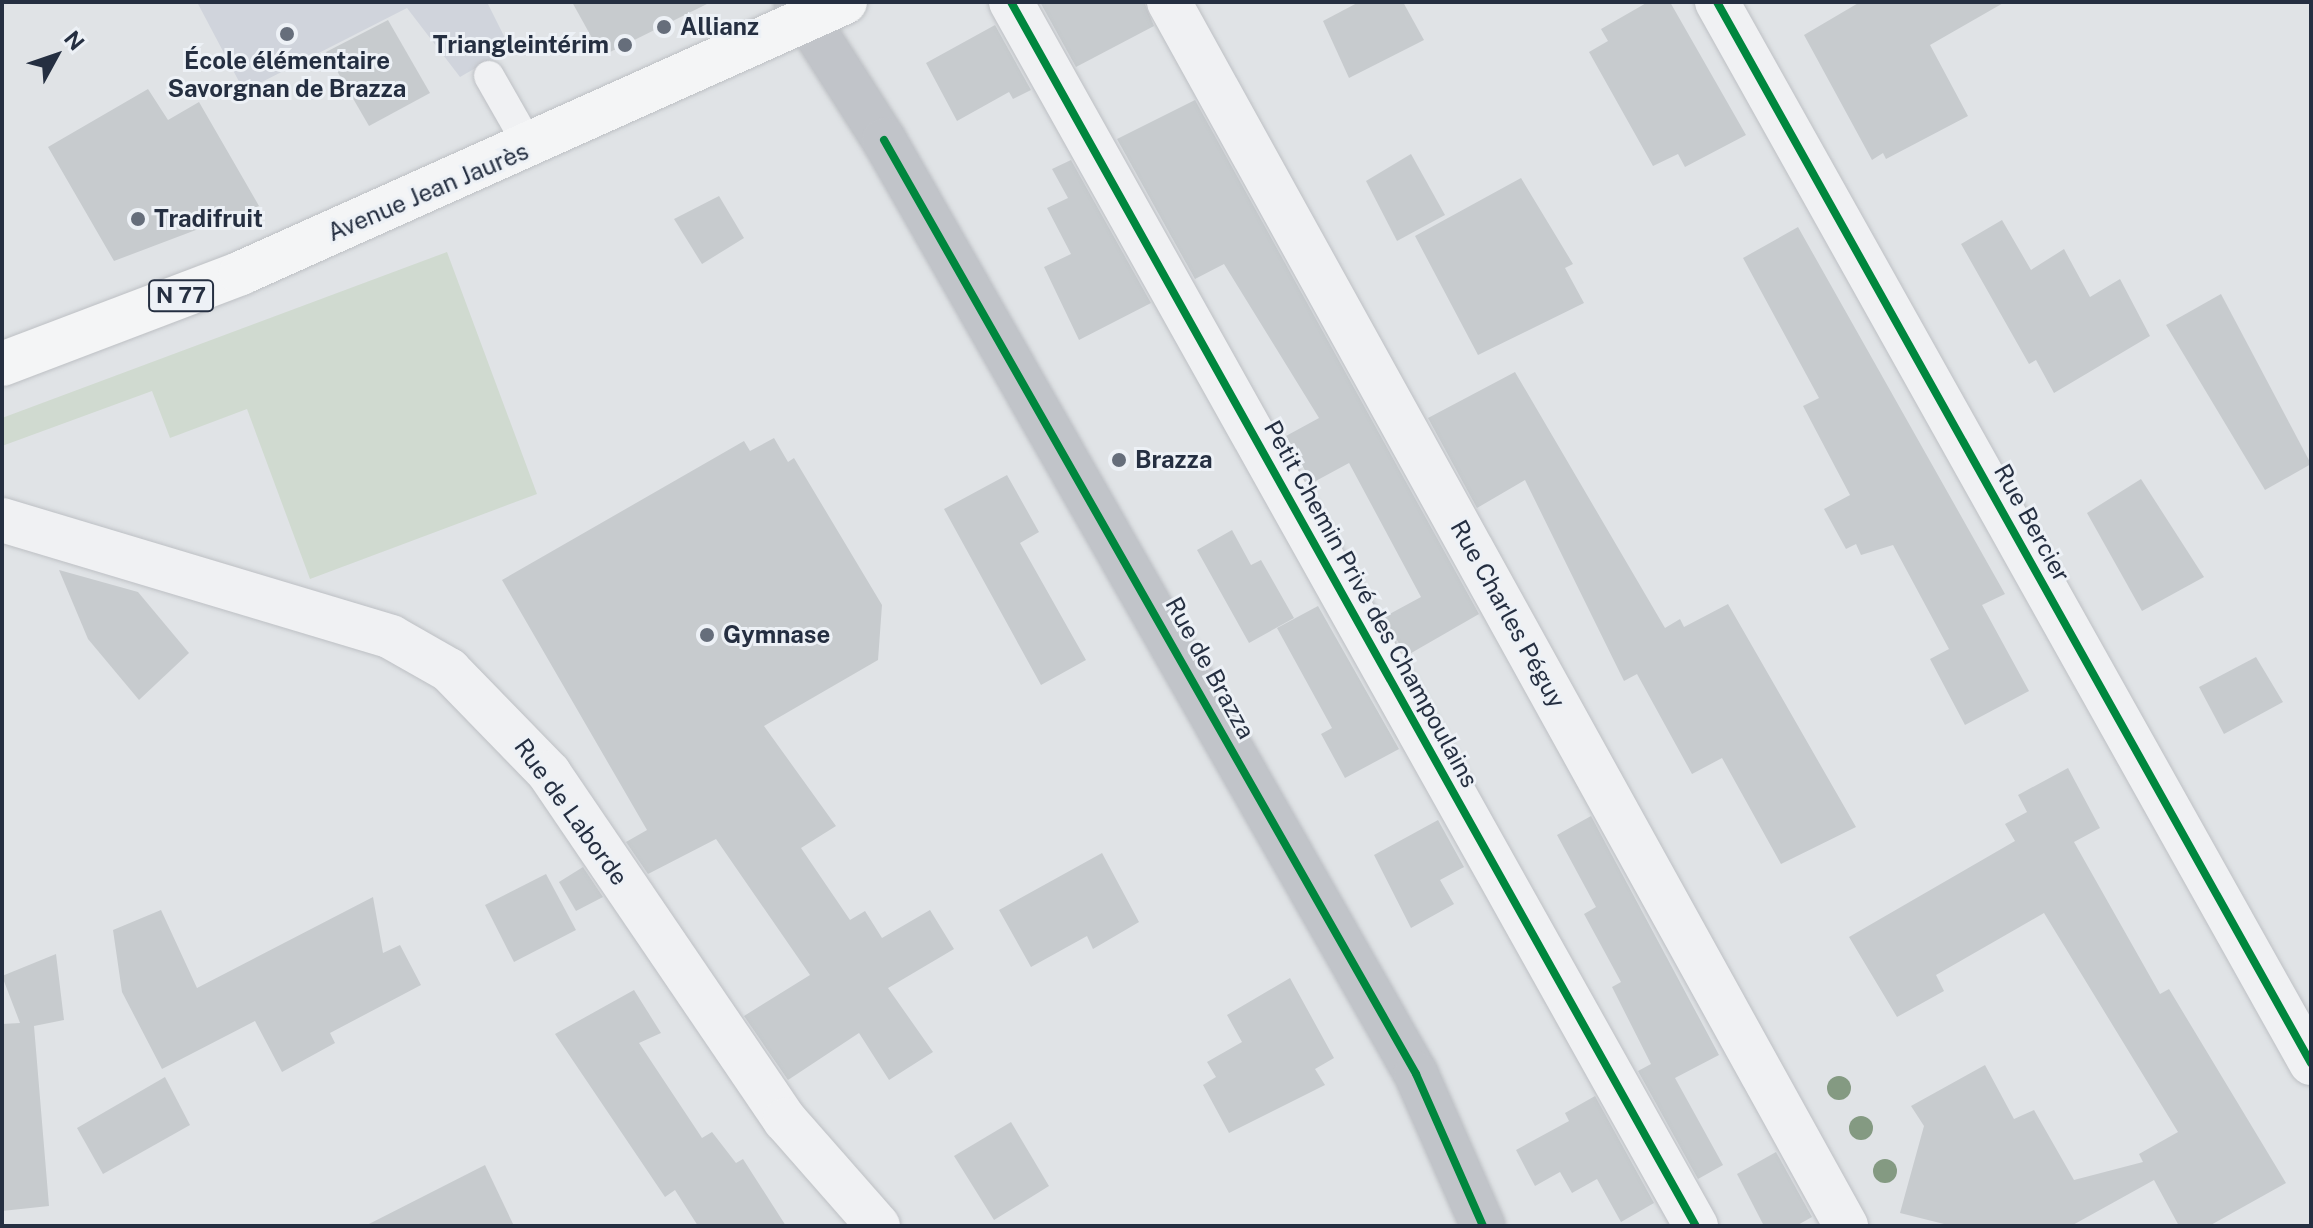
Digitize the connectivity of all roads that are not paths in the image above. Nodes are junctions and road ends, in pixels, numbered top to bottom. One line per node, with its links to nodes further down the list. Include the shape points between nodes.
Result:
1 (1011, 2): 12 (street, Petit Chemin Privé des Champoulains)
2 (1169, 2): 13 (street, Rue Charles Péguy)
3 (1717, 2): 9 (street, Rue Bercier)
4 (816, 8): 6 (main road, Avenue Jean Jaurès / N 77); 11 (main road, Rue de Brazza, via 884,140 1416,1074)
5 (489, 76): 6 (lane)
6 (530, 148): 7 (main road, Avenue Jean Jaurès / N 77, via 241,273)
7 (2, 364)
8 (2, 520): 10 (street, Rue de Laborde, via 391,637 449,670 549,773 785,1120)
9 (2311, 1063)
10 (878, 1226)
11 (1483, 1226)
12 (1696, 1226)
13 (1846, 1226)

